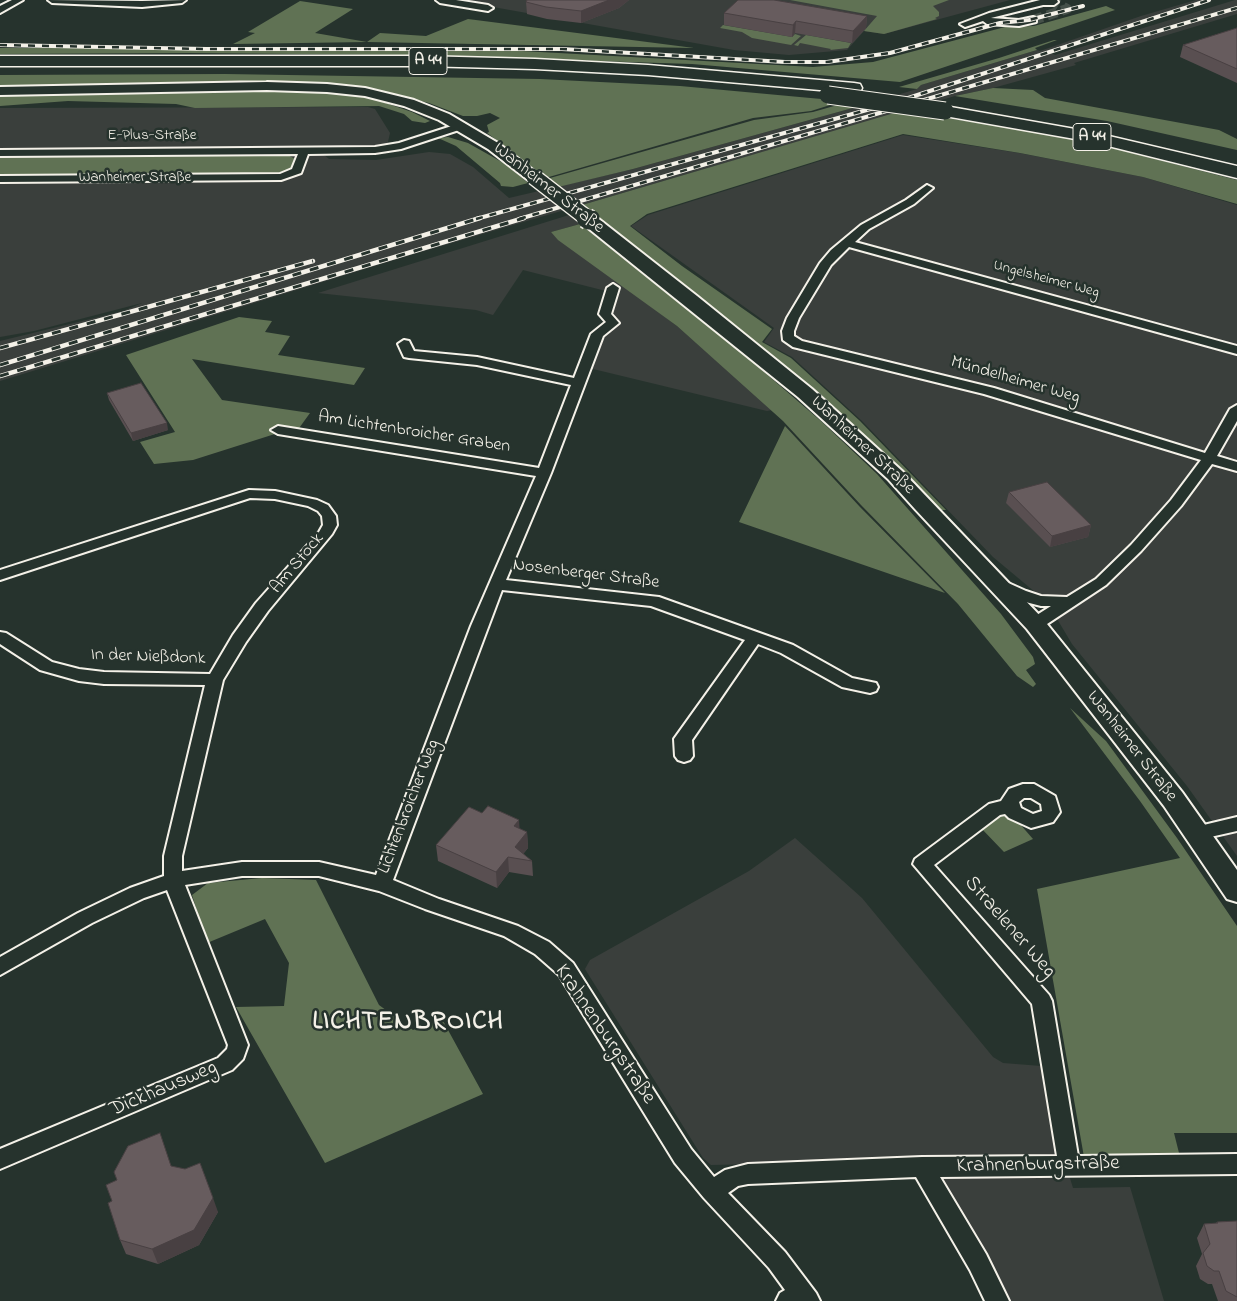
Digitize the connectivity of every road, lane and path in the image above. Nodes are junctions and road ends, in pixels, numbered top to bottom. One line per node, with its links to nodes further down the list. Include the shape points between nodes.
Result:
1 (19, 0): 7 (street)
2 (52, 0): 3 (street, via 134,4)
3 (182, 0)
4 (440, 0): 6 (street)
5 (1054, 2): 8 (street, via 978,18 965,24)
6 (488, 8)
7 (0, 10)
8 (1033, 20)
9 (0, 61): 15 (highway, A 44, via 421,61 648,70 854,88 961,102 1094,126)
10 (0, 70): 16 (highway, A 44, bridge, via 405,71 531,74 739,86 945,111 1092,137)
11 (0, 91): 12 (street, Wanheimer Straße, via 267,86 332,88 409,103)
12 (461, 126): 13 (street, via 392,148); 30 (street, Wanheimer Straße, bridge, via 534,177 812,400 895,475)
13 (304, 151): 14 (street, E-Plus-Straße); 17 (street, Wanheimer Straße, via 297,171 281,177)
14 (0, 153)
15 (1237, 160)
16 (1237, 172)
17 (0, 179)
18 (927, 188): 19 (street)
19 (847, 242): 22 (street, Ungelsheimer Weg); 26 (street, Mündelheimer Weg, via 826,264 795,315 788,337 798,344 989,391)
20 (613, 288): 23 (street, Lichtenbroicher Weg, via 605,314 613,323 597,334)
21 (404, 344): 23 (street, via 409,354 477,361)
22 (1237, 350)
23 (580, 383): 28 (street, Lichtenbroicher Weg)
24 (1237, 409): 26 (street)
25 (278, 430): 28 (street, Am Lichtenbroicher Graben)
26 (1208, 460): 27 (street, Mündelheimer Weg); 32 (street, via 1136,548 1101,582)
27 (1237, 467)
28 (544, 473): 31 (street, Lichtenbroicher Weg)
29 (0, 575): 36 (street, Am Stock, via 249,494 282,496 324,508 330,516 325,534 262,607)
30 (995, 582): 32 (street, via 1029,598); 33 (street, Wanheimer Straße)
31 (497, 584): 35 (street, Nosenberger Straße, via 653,602); 43 (street, Lichtenbroicher Weg)
32 (1071, 602): 33 (street)
33 (1035, 624): 41 (street, Wanheimer Straße)
34 (0, 637): 36 (street, In der Nießdonk, via 46,666 79,676)
35 (755, 637): 37 (street, Nosenberger Straße, via 787,649 848,683); 38 (street, via 683,739)
36 (215, 680): 42 (street, Am Stock, via 173,856)
37 (870, 687)
38 (684, 756)
39 (1010, 806): 48 (street, Straelener Weg, via 995,809 922,864 1042,1001)
40 (1237, 824): 41 (street)
41 (1197, 833): 44 (street, Wanheimer Straße)
42 (173, 880): 43 (street, Lichtenbroicher Weg, via 242,869 282,868 319,869); 45 (street, Lichtenbroicher Weg, via 109,905); 46 (street, Dickhausweg, via 235,1034 236,1053 225,1064)
43 (382, 884): 50 (street, Krahnenburgstraße, via 511,931 542,948 566,970 683,1156)
44 (1237, 891)
45 (0, 967)
46 (0, 1159)
47 (1237, 1164): 48 (street, Krahnenburgstraße)
48 (1070, 1165): 49 (street, Krahnenburgstraße)
49 (922, 1168): 50 (street, Krahnenburgstraße, via 748,1174 733,1177); 52 (street, Krahnenburgstraße, via 978,1262)
50 (712, 1191): 51 (street, Krahnenburgstraße, via 777,1260)
51 (799, 1298)
52 (997, 1301)

